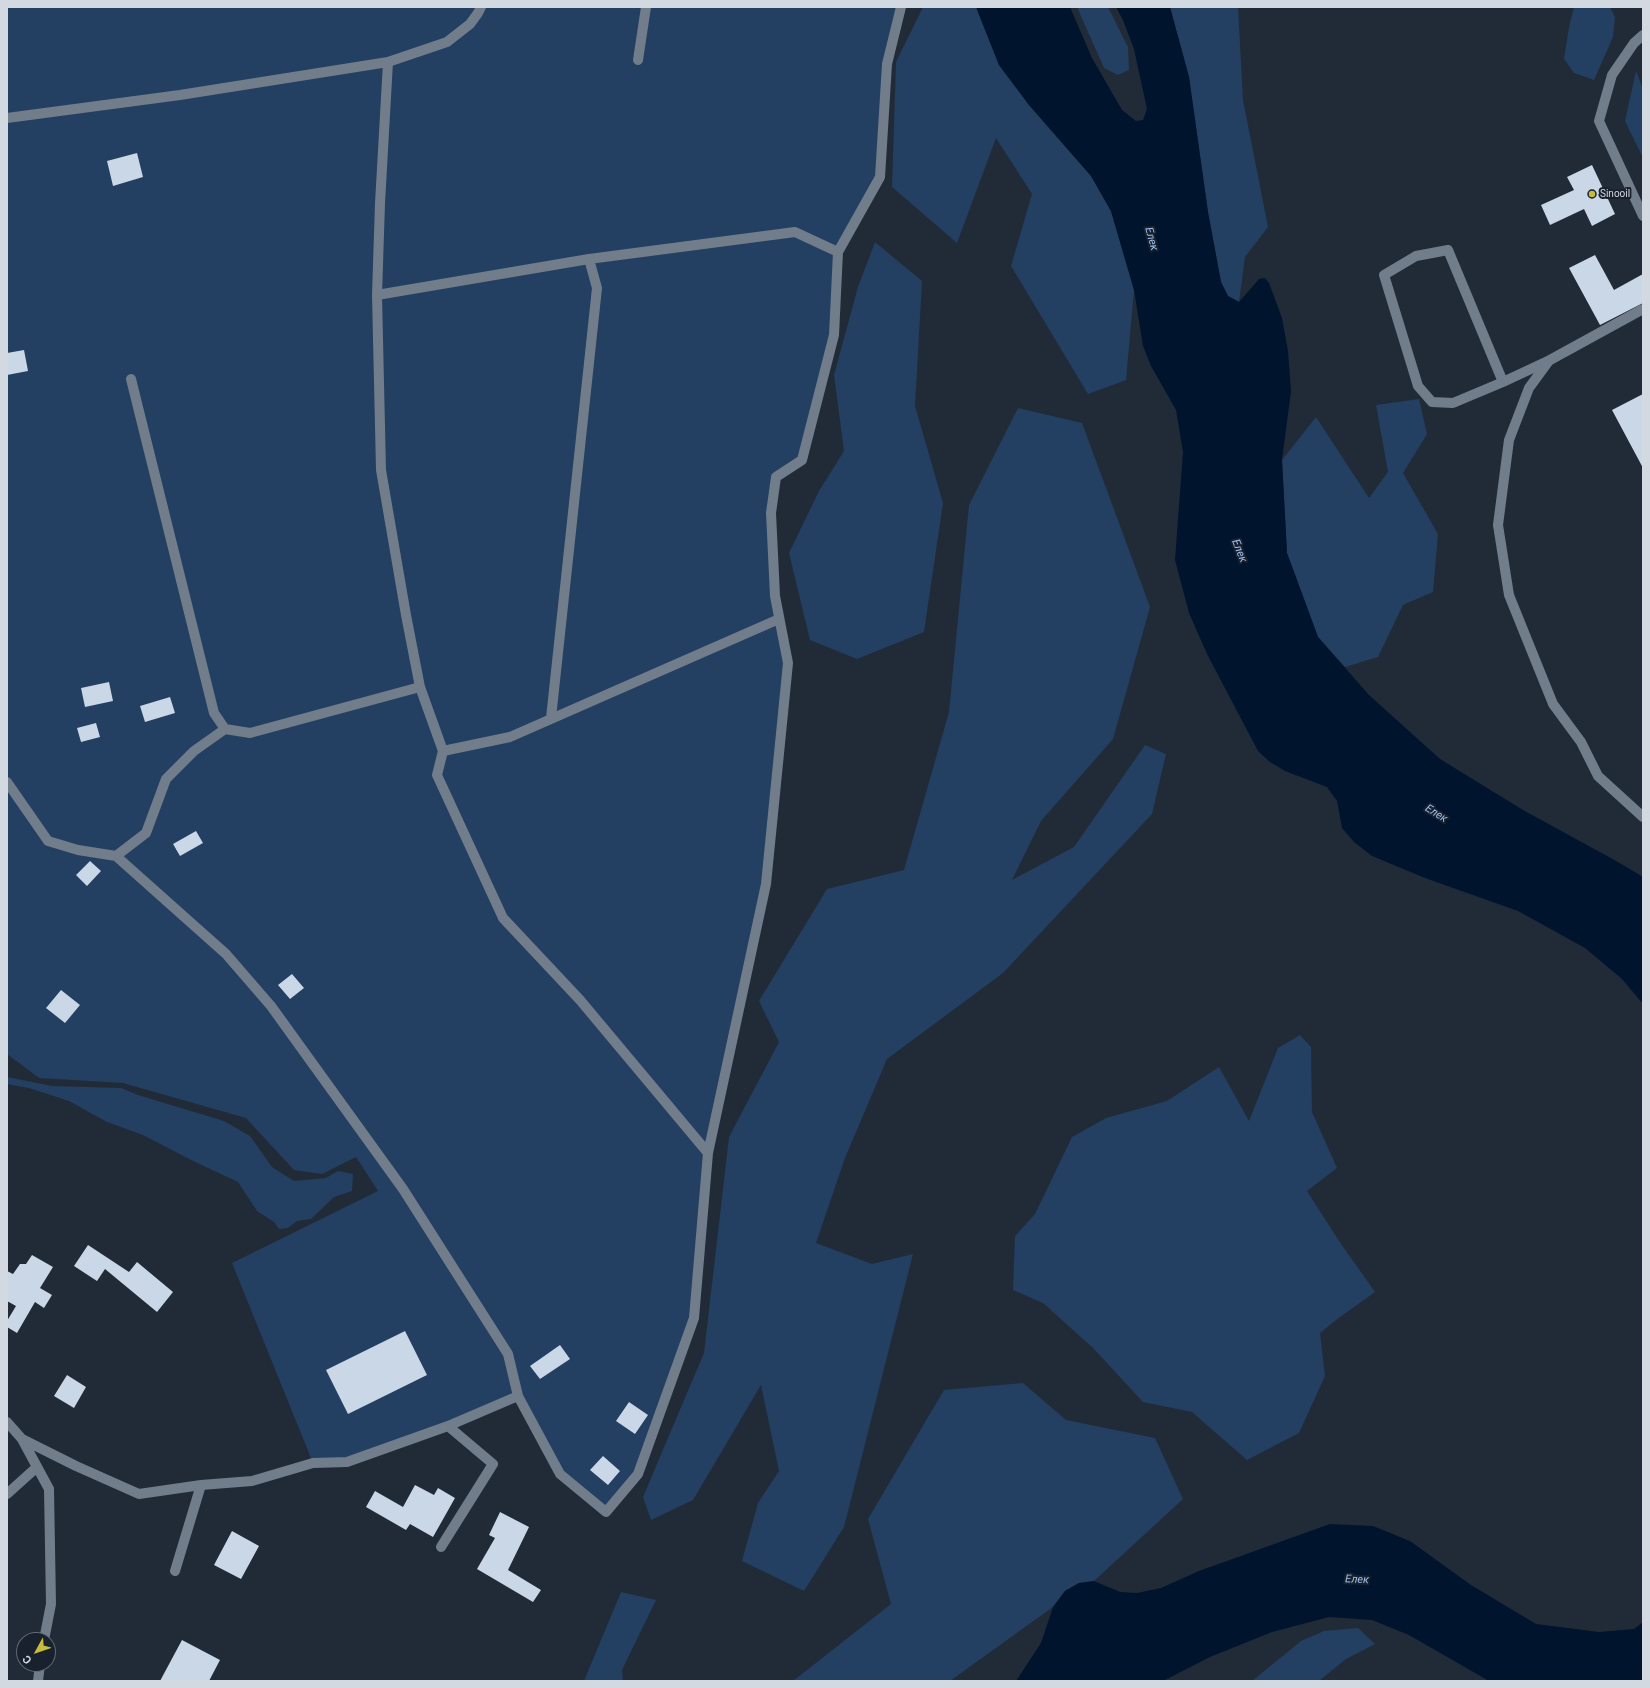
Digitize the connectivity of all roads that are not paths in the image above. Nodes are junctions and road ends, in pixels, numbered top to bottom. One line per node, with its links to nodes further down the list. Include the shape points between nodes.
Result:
1 (481, 7): 6 (lane, via 470,24 447,42)
2 (646, 7): 5 (lane)
3 (901, 7): 9 (lane, via 887,64 880,177)
4 (1643, 35): 8 (lane, via 1634,43 1612,75 1599,121)
5 (638, 60)
6 (388, 62): 7 (lane, via 180,95); 11 (lane)
7 (7, 118)
8 (1643, 216)
9 (838, 252): 10 (lane, via 795,232); 16 (lane, via 834,335 802,460 776,477 771,513 775,596)
10 (589, 258): 11 (lane); 18 (lane, via 597,288)
11 (377, 295): 17 (lane, via 381,470)
12 (1643, 309): 13 (lane)
13 (1550, 360): 15 (lane); 22 (lane, via 1529,388 1509,440 1498,525 1509,595 1553,704 1581,742 1598,776)
14 (131, 380): 19 (lane, via 214,713)
15 (1503, 382): 15 (lane, via 1448,250 1416,256 1384,275 1418,386 1432,402 1453,403)
16 (780, 619): 18 (lane); 24 (lane, via 788,663 766,884)
17 (420, 687): 19 (lane, via 250,733); 20 (lane)
18 (551, 718): 20 (lane, via 510,737)
19 (225, 729): 23 (lane, via 194,751 166,779 146,833)
20 (443, 752): 24 (lane, via 438,775 503,918 580,1000)
21 (7, 782): 23 (lane, via 48,841 78,850)
22 (1643, 817)
23 (116, 856): 25 (lane, via 226,954 272,1006 403,1189 508,1354)
24 (708, 1153): 25 (lane, via 694,1318 638,1474 606,1512 560,1474)
25 (518, 1396): 27 (lane)
26 (7, 1422): 28 (lane)
27 (448, 1426): 30 (lane, via 347,1462 313,1463 252,1481); 32 (lane, via 493,1464)
28 (22, 1439): 29 (lane); 30 (lane, via 139,1494)
29 (38, 1467): 31 (lane); 34 (lane, via 49,1489 50,1604)
30 (201, 1485): 33 (lane)
31 (7, 1494)
32 (441, 1547)
33 (175, 1571)
34 (45, 1632)

